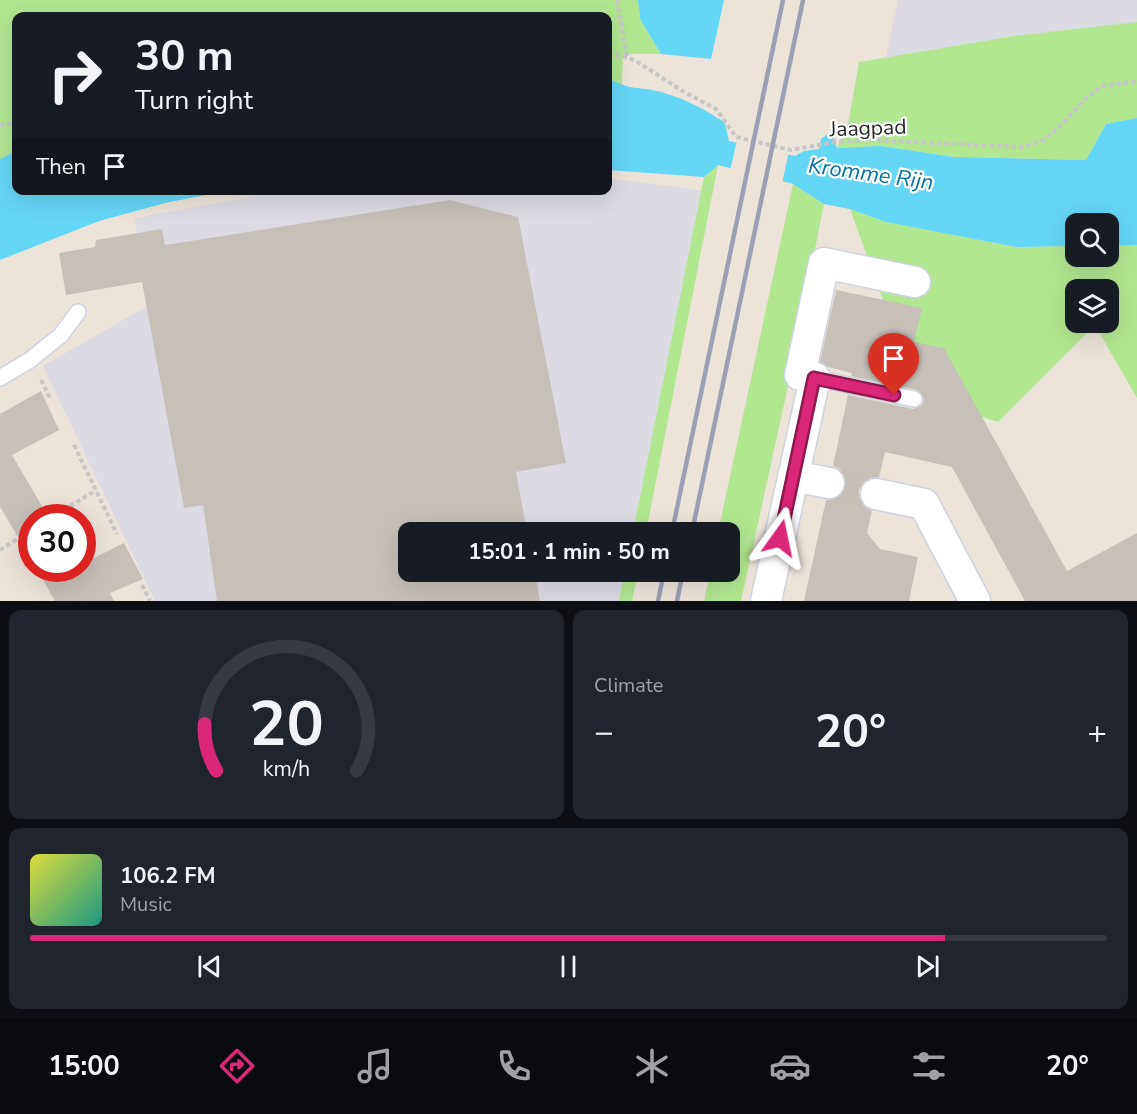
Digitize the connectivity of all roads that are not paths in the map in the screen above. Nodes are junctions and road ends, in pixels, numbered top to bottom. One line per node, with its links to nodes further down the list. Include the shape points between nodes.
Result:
1 (915, 282): 4 (street, via 824,262 800,375)
2 (78, 312): 3 (lane, via 61,335)
3 (0, 378)
4 (814, 378): 5 (lane); 6 (street)
5 (914, 399)
6 (793, 476): 7 (street); 9 (street)
7 (829, 483)
8 (876, 494): 10 (street, via 924,504)
9 (766, 601)
10 (975, 601)

